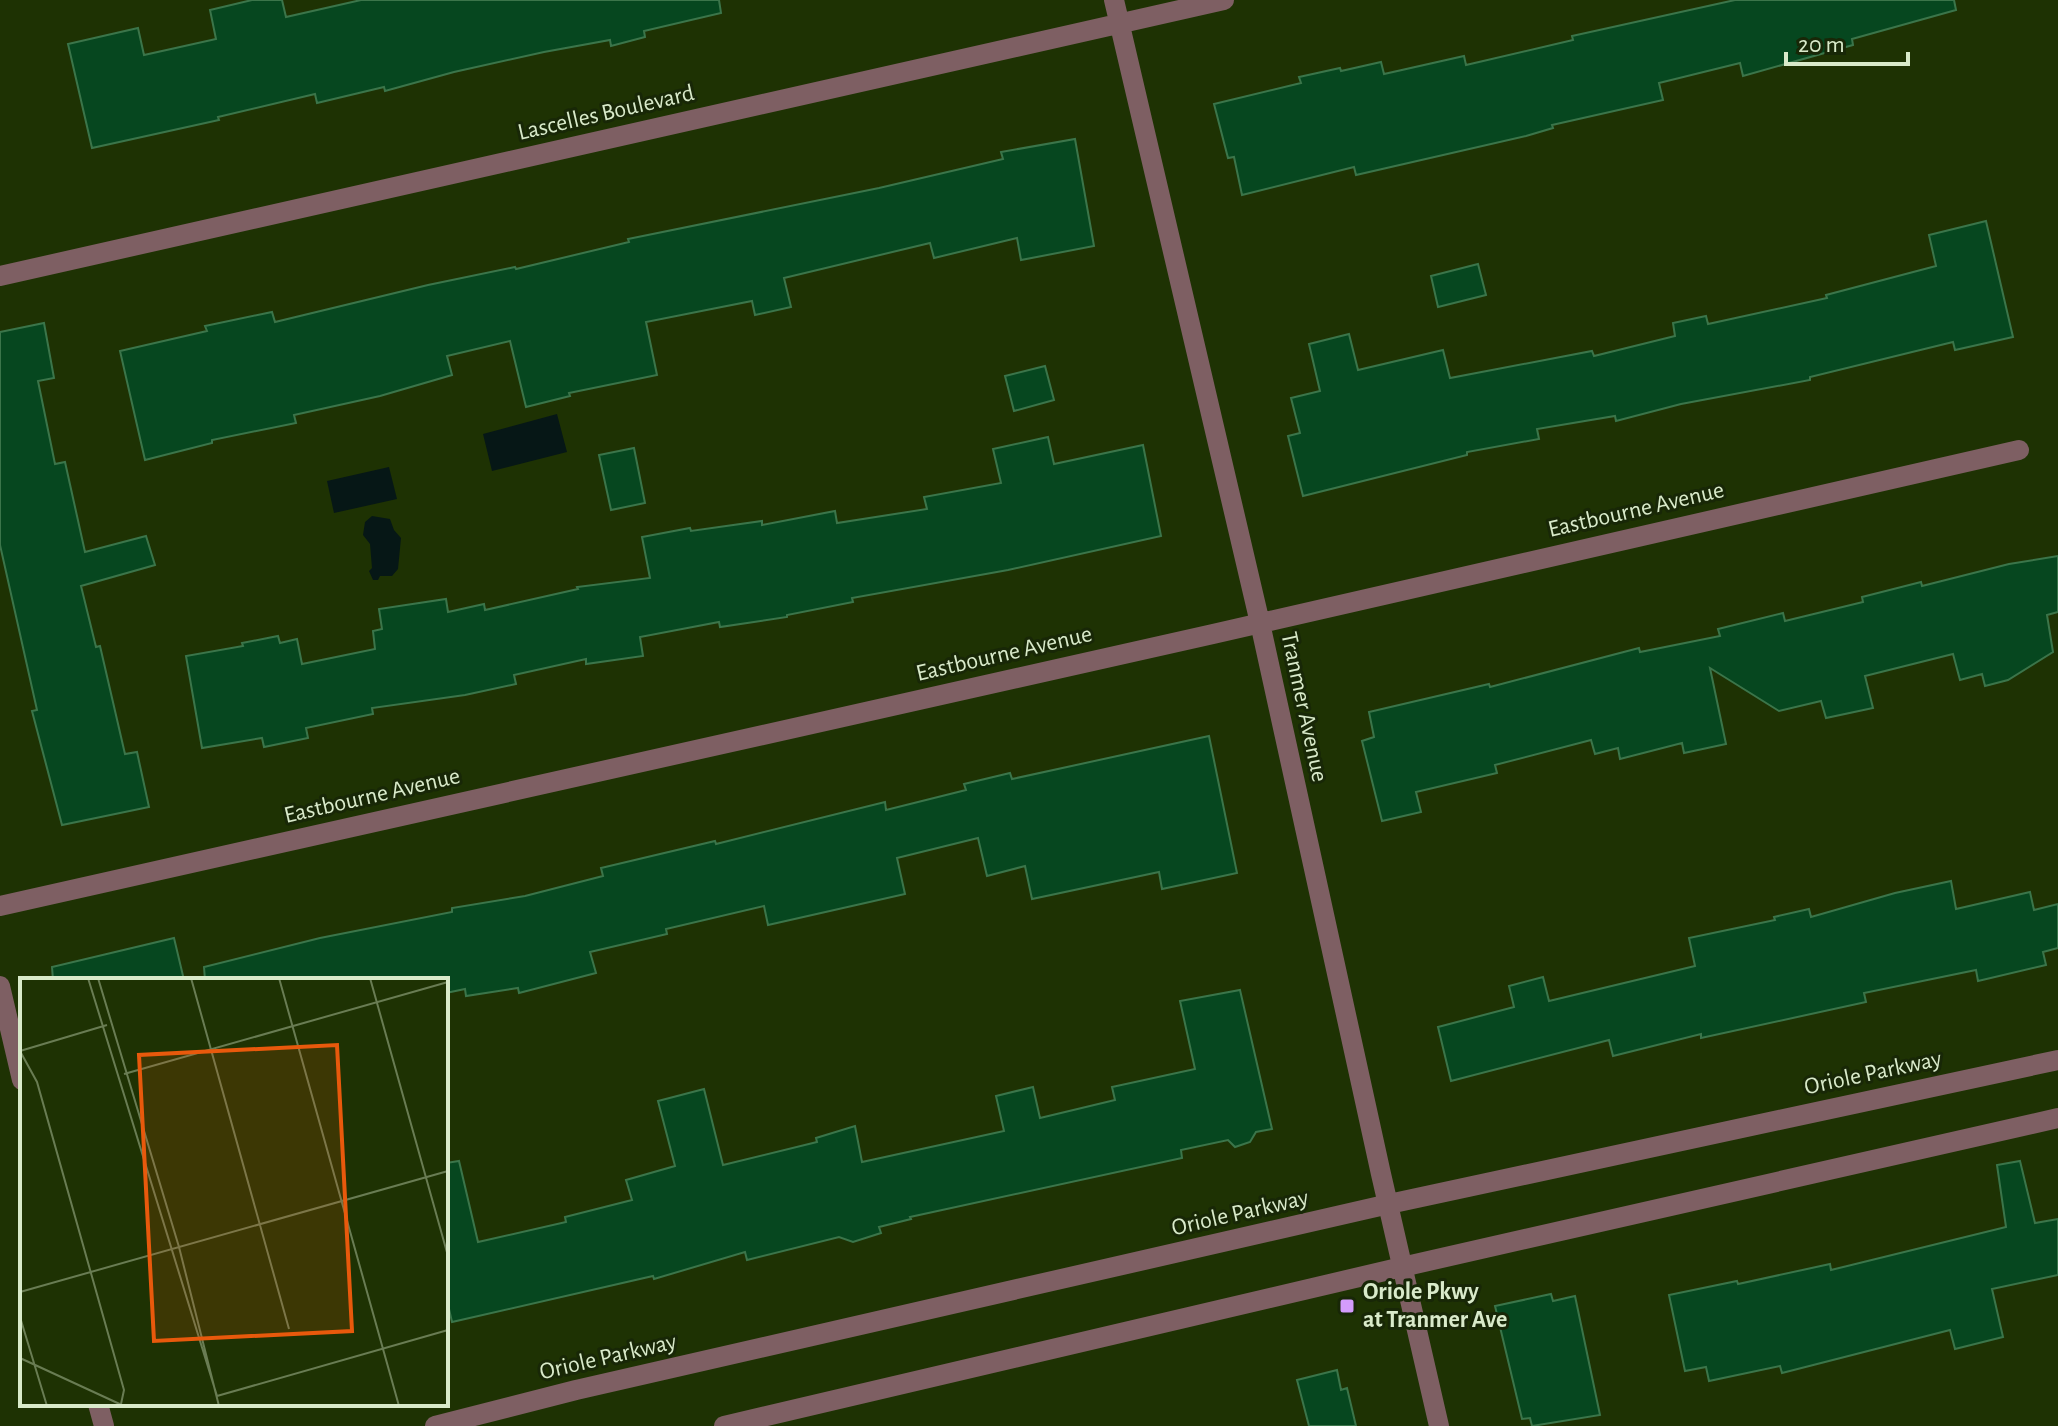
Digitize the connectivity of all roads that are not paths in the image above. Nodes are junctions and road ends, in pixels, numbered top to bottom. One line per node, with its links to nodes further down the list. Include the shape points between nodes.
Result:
1 (1114, 0): 3 (street, Tranmer Avenue)
2 (1224, 0): 3 (street, Lascelles Boulevard)
3 (1120, 24): 4 (street, Lascelles Boulevard); 6 (street, Tranmer Avenue)
4 (0, 276)
5 (2019, 450): 6 (street, Eastbourne Avenue)
6 (1260, 623): 7 (street, Eastbourne Avenue); 12 (street, Tranmer Avenue)
7 (0, 906)
8 (0, 986): 10 (street)
9 (2058, 1060): 12 (street, Oriole Parkway)
10 (20, 1071)
11 (2058, 1118): 13 (street)
12 (1389, 1204): 13 (street, Tranmer Avenue); 16 (street, Oriole Parkway)
13 (1402, 1267): 17 (street); 18 (street, Tranmer Avenue)
14 (99, 1406): 15 (street)
15 (104, 1426)
16 (435, 1426)
17 (724, 1426)
18 (1439, 1426)

